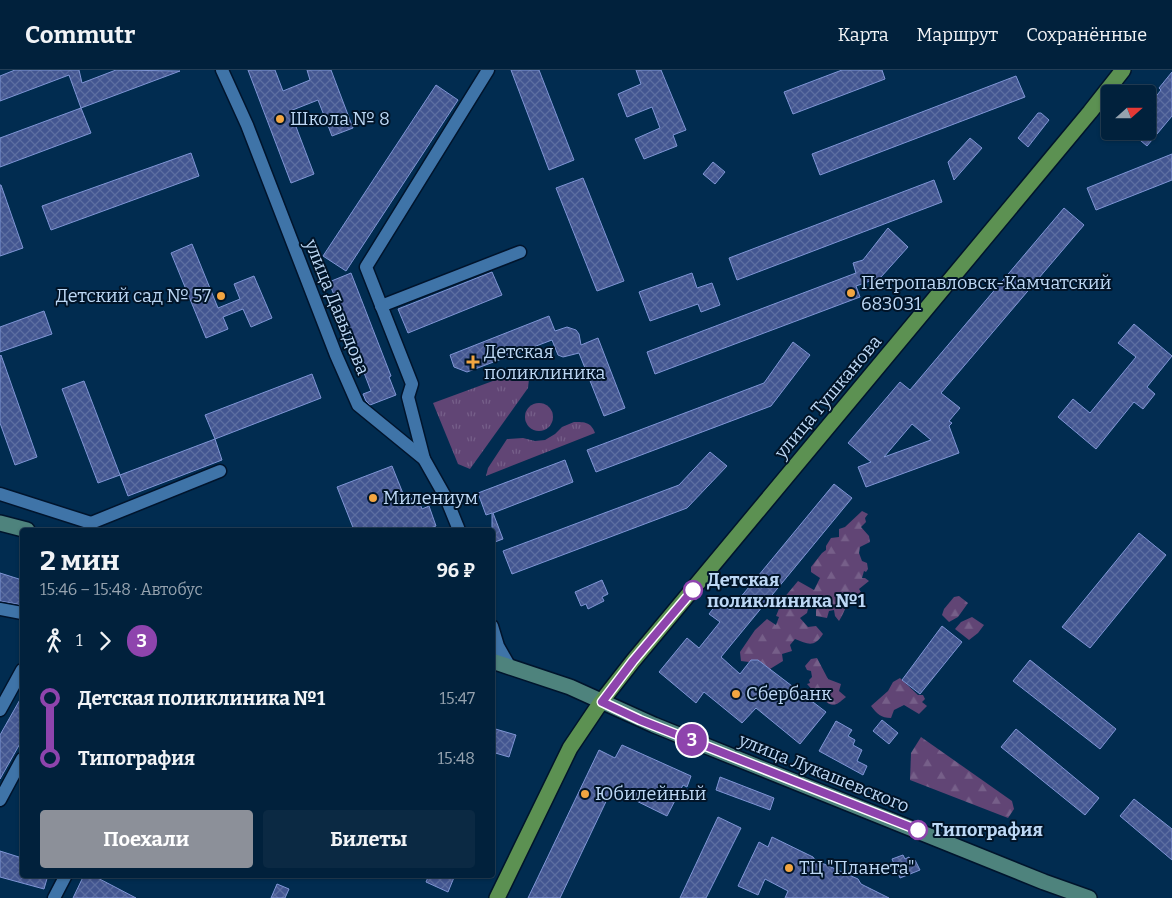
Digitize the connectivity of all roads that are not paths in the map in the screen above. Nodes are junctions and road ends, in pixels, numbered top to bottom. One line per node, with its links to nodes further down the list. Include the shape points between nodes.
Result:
1 (222, 70): 6 (street, улица Давыдова, via 247,125 358,406)
2 (488, 70): 5 (street, via 366,267)
3 (1123, 70): 19 (main road, улица Тушканова)
4 (520, 252): 5 (street)
5 (381, 306): 6 (street, via 412,384 408,397)
6 (424, 459): 12 (street, улица Давыдова)
7 (220, 471): 10 (street)
8 (0, 494): 10 (street)
9 (0, 523): 11 (main road)
10 (91, 526)
11 (20, 528)
12 (458, 528)
13 (0, 609): 14 (street)
14 (20, 613)
15 (495, 636): 17 (street)
16 (495, 662): 17 (main road, улица Лукашевского)
17 (510, 667): 19 (main road, улица Лукашевского, via 562,684)
18 (20, 674): 20 (street)
19 (602, 702): 24 (main road, улица Лукашевского); 26 (main road, улица Тушканова, via 570,748)
20 (0, 710)
21 (20, 763): 22 (street)
22 (0, 800)
23 (64, 878): 25 (street)
24 (1082, 897)
25 (54, 898)
26 (497, 898)

